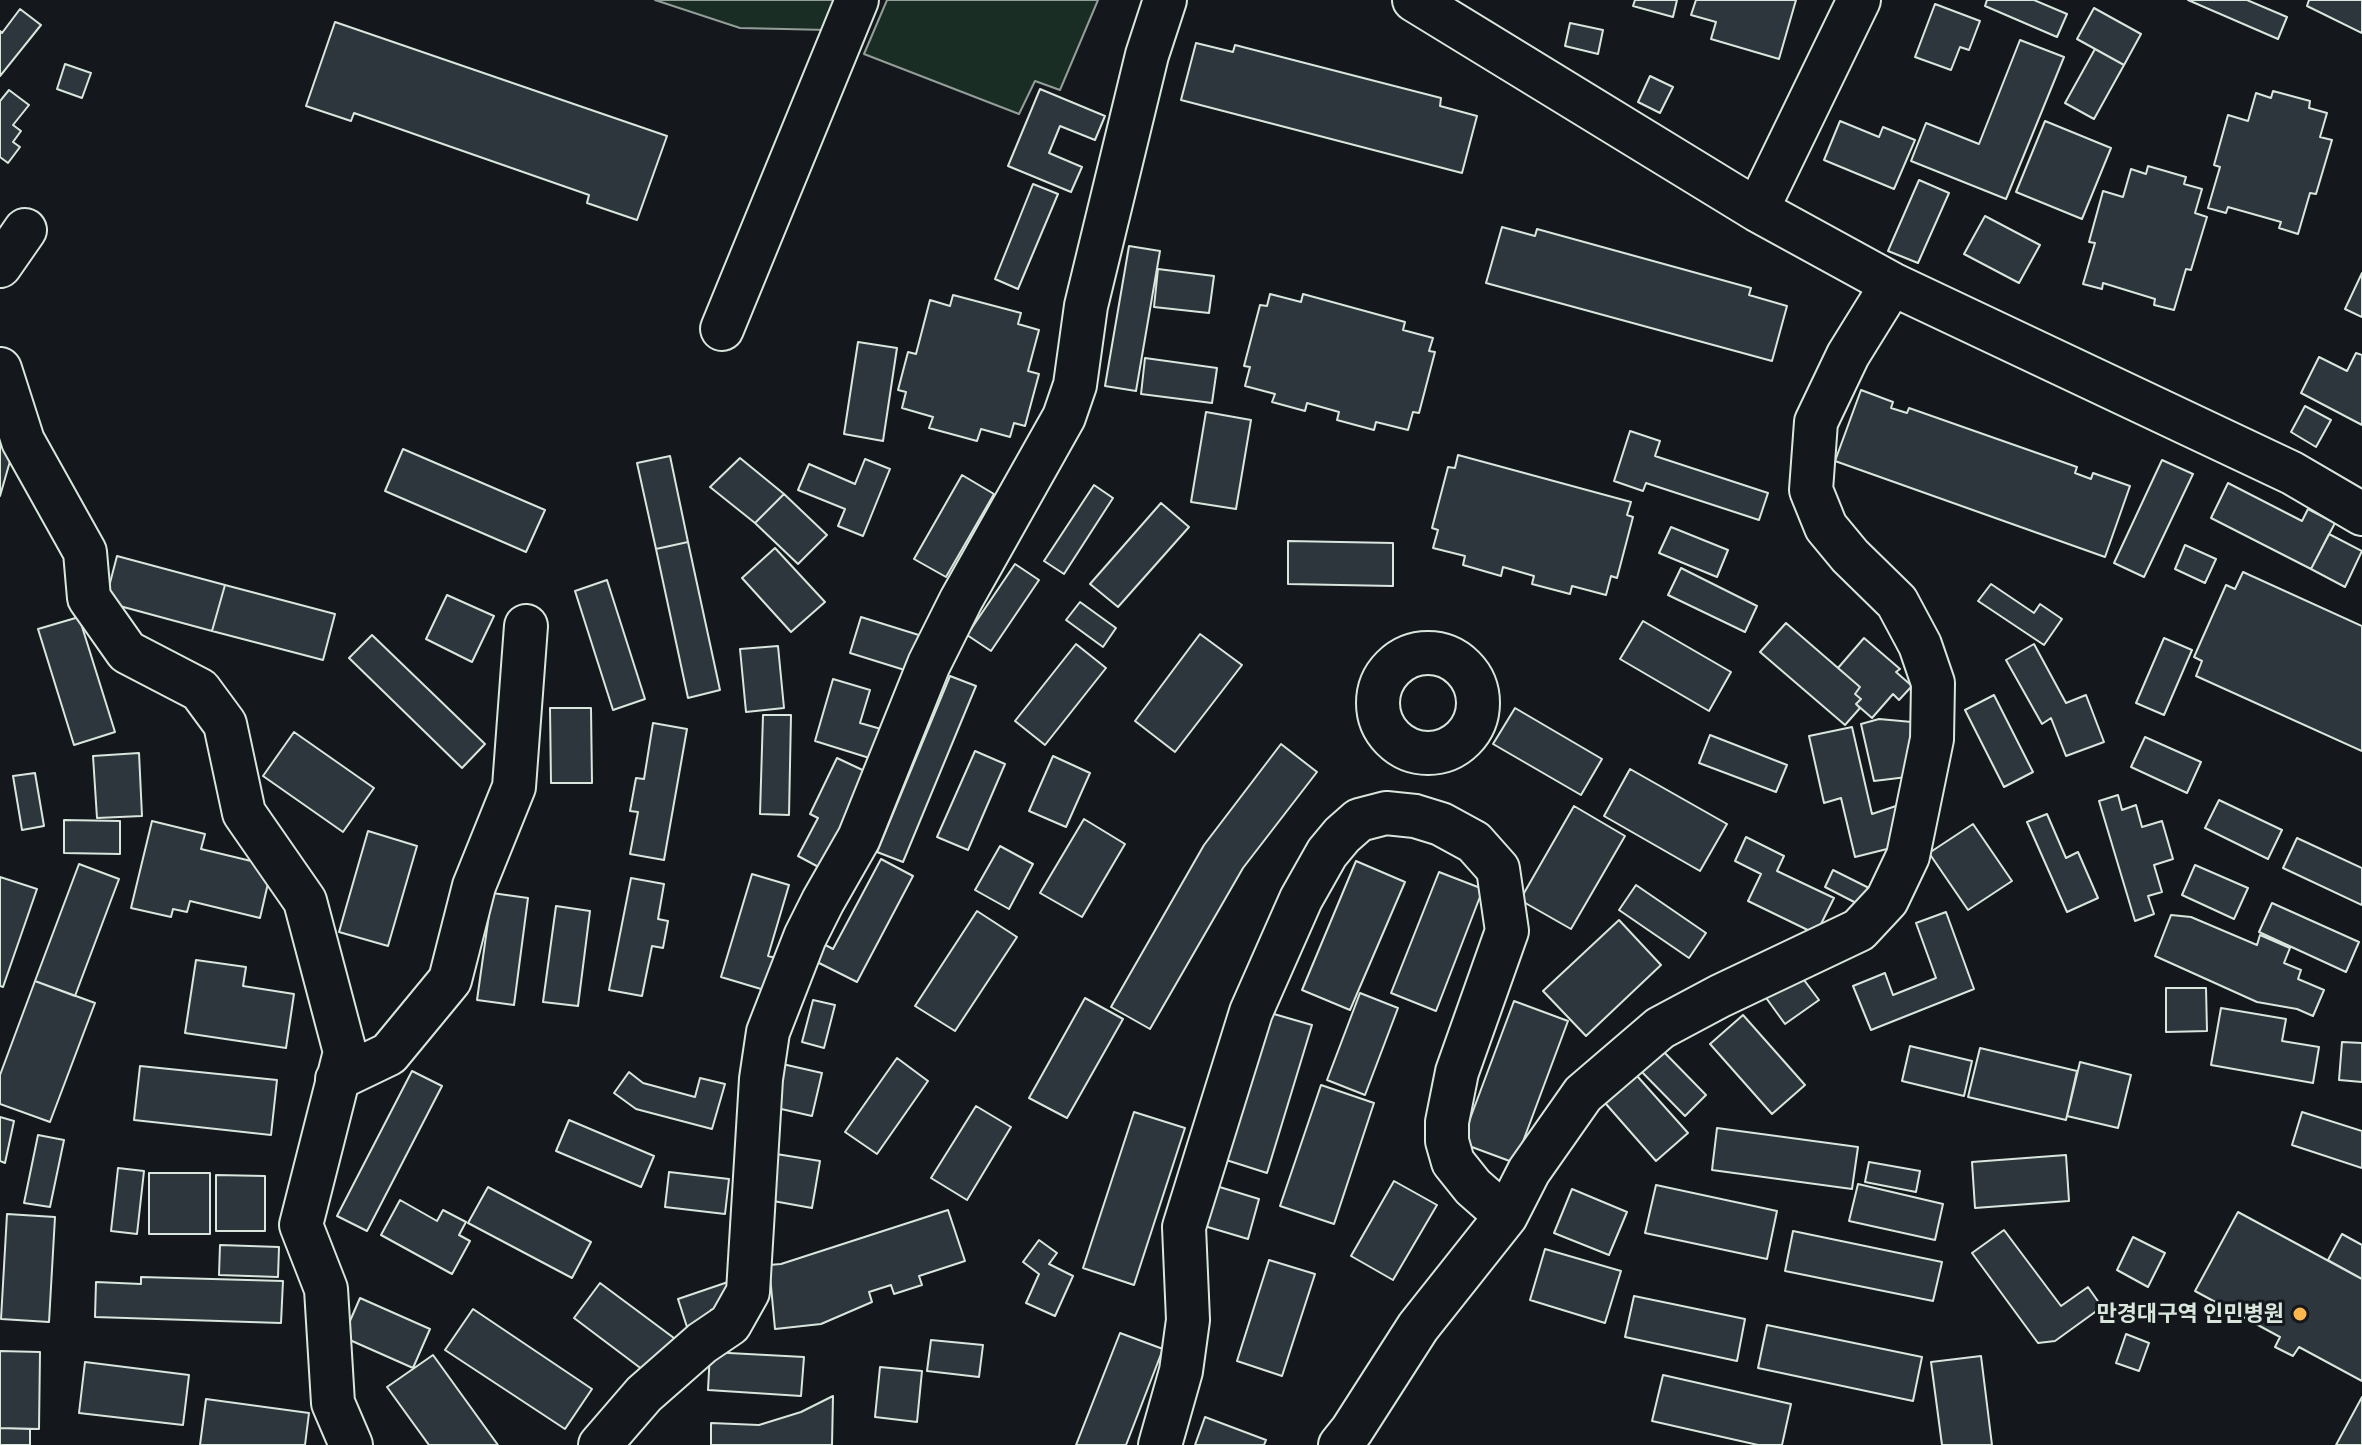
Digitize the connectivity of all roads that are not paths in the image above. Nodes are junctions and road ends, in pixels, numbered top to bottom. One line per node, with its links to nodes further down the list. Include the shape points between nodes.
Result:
1 (857, 0): 9 (street)
2 (1165, 0): 18 (street, via 1132,114 1064,417 929,664 859,838 805,937 768,1032 748,1292 730,1324 644,1394)
3 (1414, 0): 5 (street)
4 (1859, 0): 5 (street)
5 (1757, 210): 8 (street)
6 (25, 230): 7 (street)
7 (0, 266)
8 (1892, 284): 11 (street); 16 (street, via 1848,355 1816,422 1811,490 1826,527 1897,602 1933,683 1932,739 1908,856 1887,900 1859,930 1660,1028 1583,1094 1529,1171)
9 (722, 329)
10 (0, 369): 15 (street, via 23,441 85,552 89,598 127,652 200,690 225,724 244,813 305,901 345,1052)
11 (2361, 510)
12 (526, 626): 15 (street, via 514,787 474,886 450,980 389,1054)
13 (1425, 753): 14 (street)
14 (1415, 816): 16 (street, via 1474,842 1498,869 1507,931 1457,1072 1447,1141 1453,1162); 19 (street, via 1386,813 1359,820 1342,835 1301,899 1251,1012 1184,1227 1188,1320 1181,1371)
15 (337, 1079): 17 (street, via 301,1225 326,1289 333,1403)
16 (1506, 1216): 20 (street, via 1418,1327)
17 (351, 1445)
18 (600, 1445)
19 (1160, 1445)
20 (1340, 1445)

